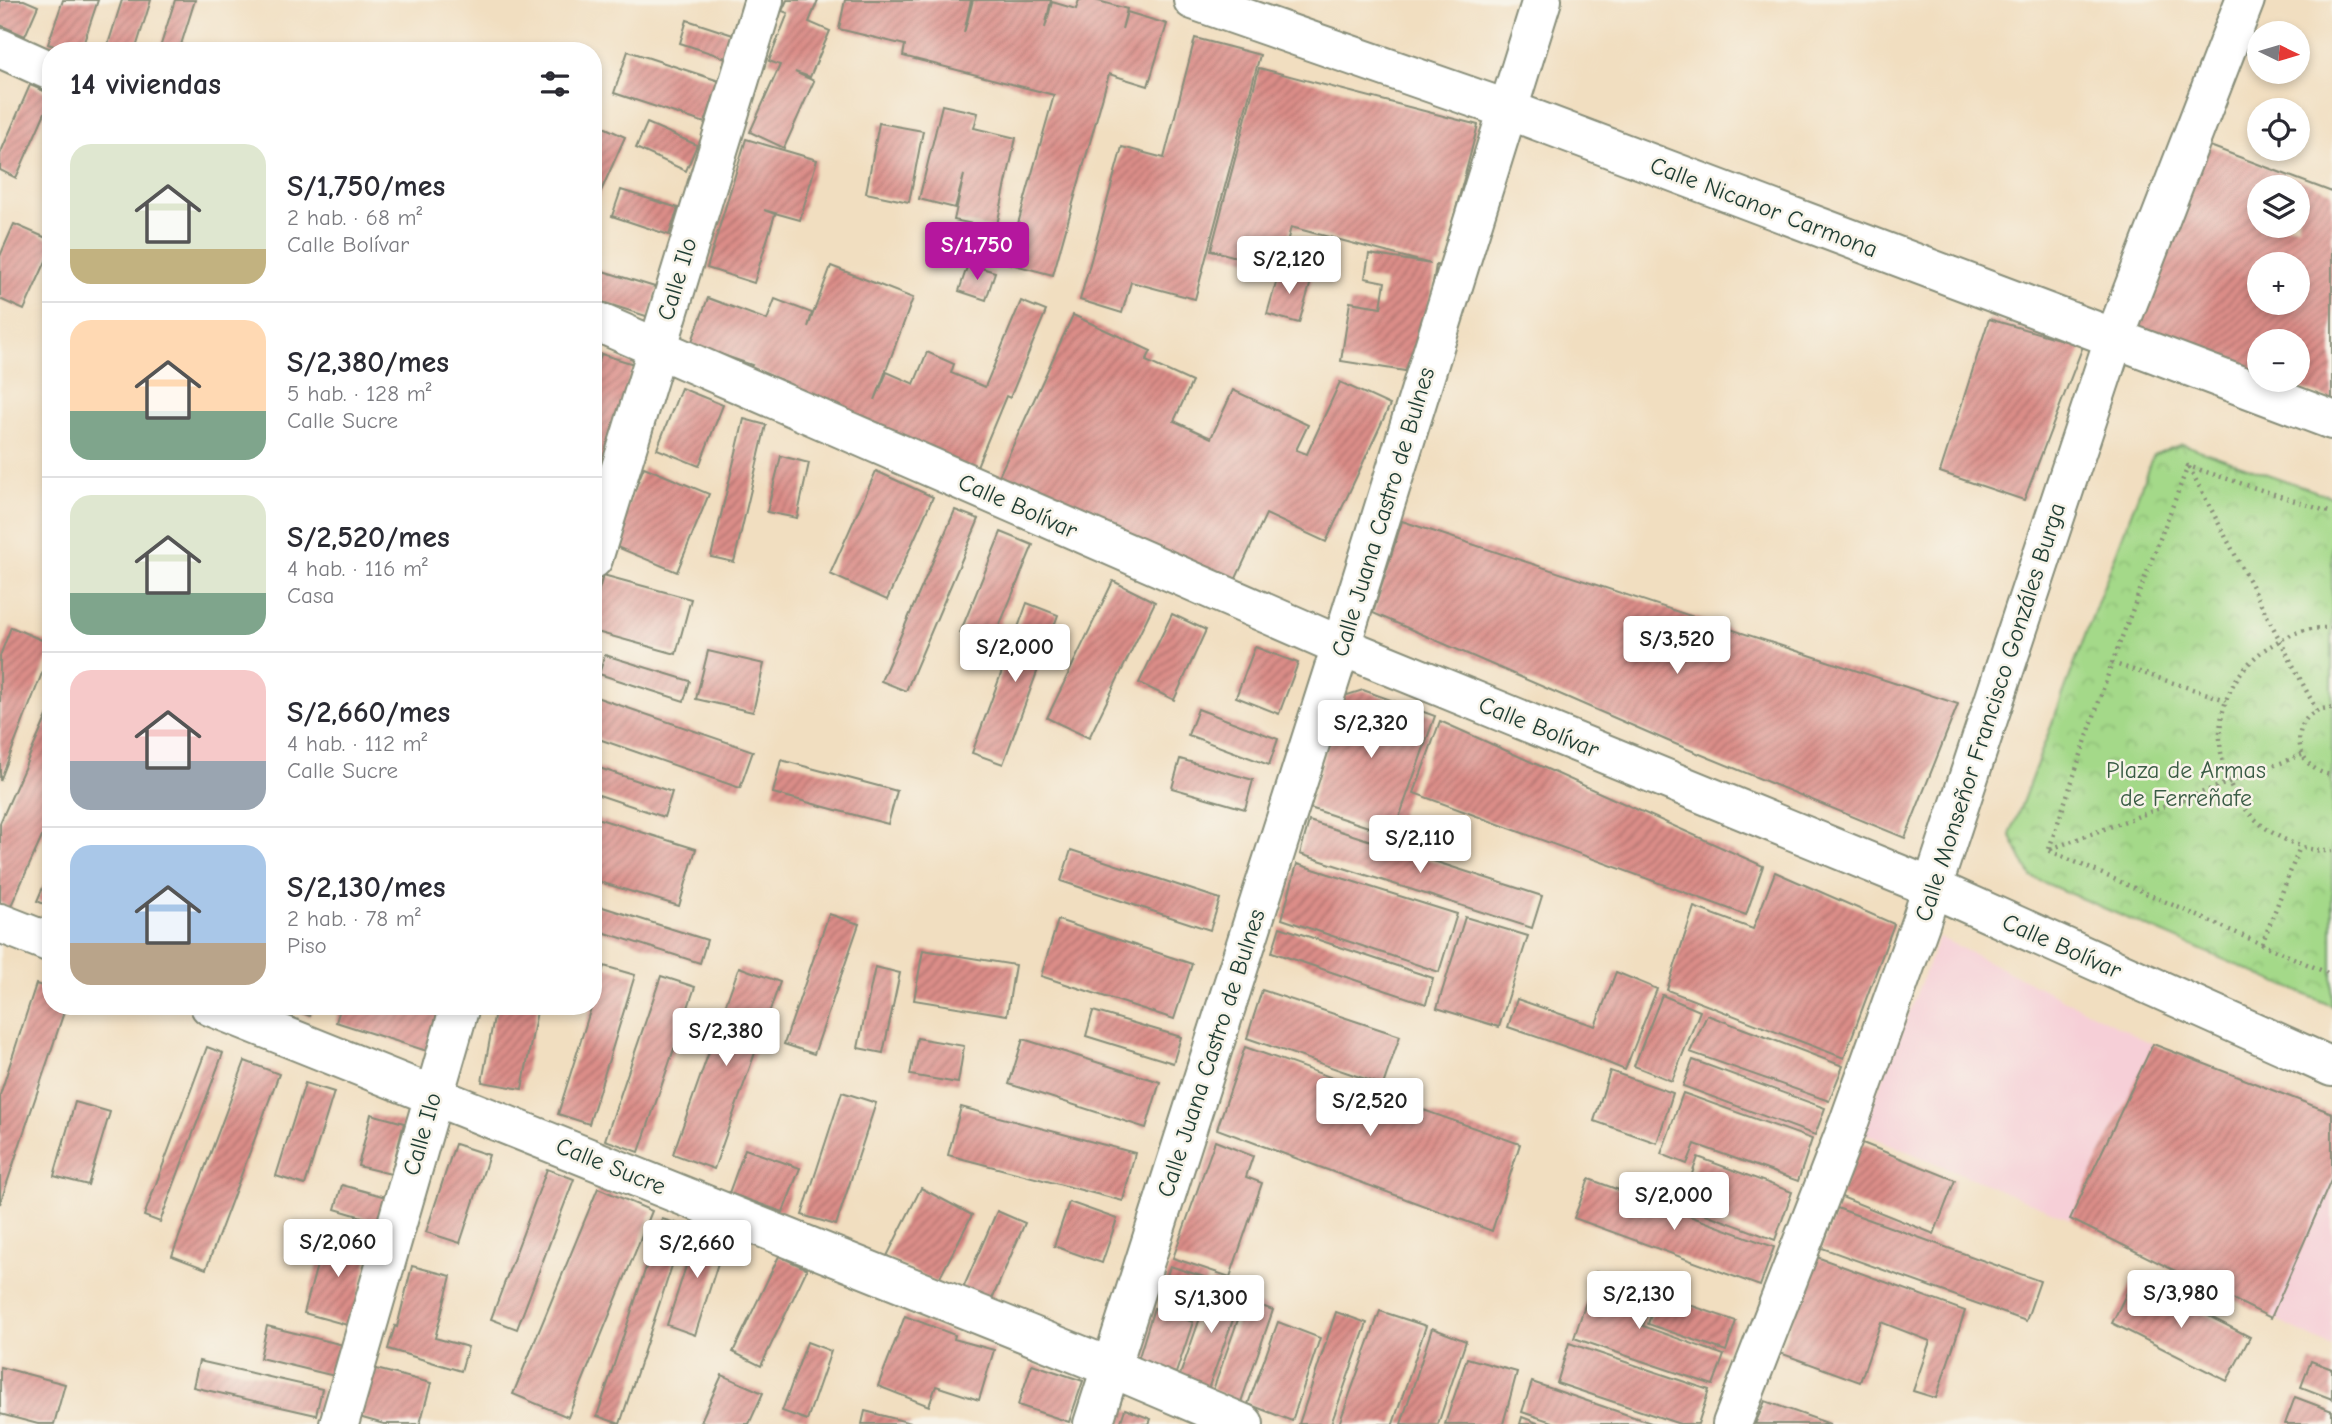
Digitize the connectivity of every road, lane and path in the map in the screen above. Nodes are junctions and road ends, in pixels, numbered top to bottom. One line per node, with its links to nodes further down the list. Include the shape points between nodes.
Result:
1 (764, 0): 10 (street, Calle Ilo)
2 (1193, 0): 7 (street, Calle Nicanor Carmona)
3 (1542, 0): 7 (street, Calle Juana Castro de Bulnes)
4 (2245, 0): 9 (street, Calle Monseñor Francisco Gonzáles Burga)
5 (0, 48): 6 (street)
6 (42, 67)
7 (1509, 110): 9 (street, Calle Nicanor Carmona); 17 (street, Calle Juana Castro de Bulnes)
8 (602, 324): 10 (street, Calle Bolívar)
9 (2114, 339): 11 (street, Calle Nicanor Carmona); 28 (street, Calle Monseñor Francisco Gonzáles Burga)
10 (656, 348): 14 (street, Calle Ilo); 17 (street, Calle Bolívar)
11 (2332, 420)
12 (2188, 466): 13 (path); 16 (path); 18 (path)
13 (2332, 513)
14 (602, 529)
15 (2332, 628): 16 (path, via 2309,629)
16 (2280, 639): 19 (path, via 2239,676); 21 (path)
17 (1341, 646): 28 (street, Calle Bolívar); 37 (street, Calle Juana Castro de Bulnes)
18 (2112, 663): 19 (path); 26 (path)
19 (2226, 700): 24 (path, via 2220,728 2221,757)
20 (2332, 708): 21 (path)
21 (2317, 711): 22 (path, via 2300,730)
22 (2302, 755): 23 (path, via 2313,769); 24 (path)
23 (2332, 775)
24 (2229, 784): 25 (path, via 2246,812 2271,833); 26 (path)
25 (2300, 847): 27 (path); 31 (path)
26 (2048, 850): 31 (path)
27 (2332, 851)
28 (1933, 888): 35 (street, Calle Bolívar); 41 (street, Calle Monseñor Francisco Gonzáles Burga, via 1849,1122)
29 (0, 923): 30 (street)
30 (42, 939)
31 (2262, 944): 32 (path)
32 (2332, 975)
33 (233, 1015): 36 (street, Calle Sucre)
34 (457, 1015): 36 (street, Calle Ilo)
35 (2332, 1067)
36 (434, 1095): 37 (street, Calle Sucre); 38 (street, Calle Ilo)
37 (1111, 1367): 39 (street, Calle Juana Castro de Bulnes); 40 (street, Calle Sucre)
38 (339, 1424)
39 (1093, 1424)
40 (1244, 1424)
41 (1732, 1424)

